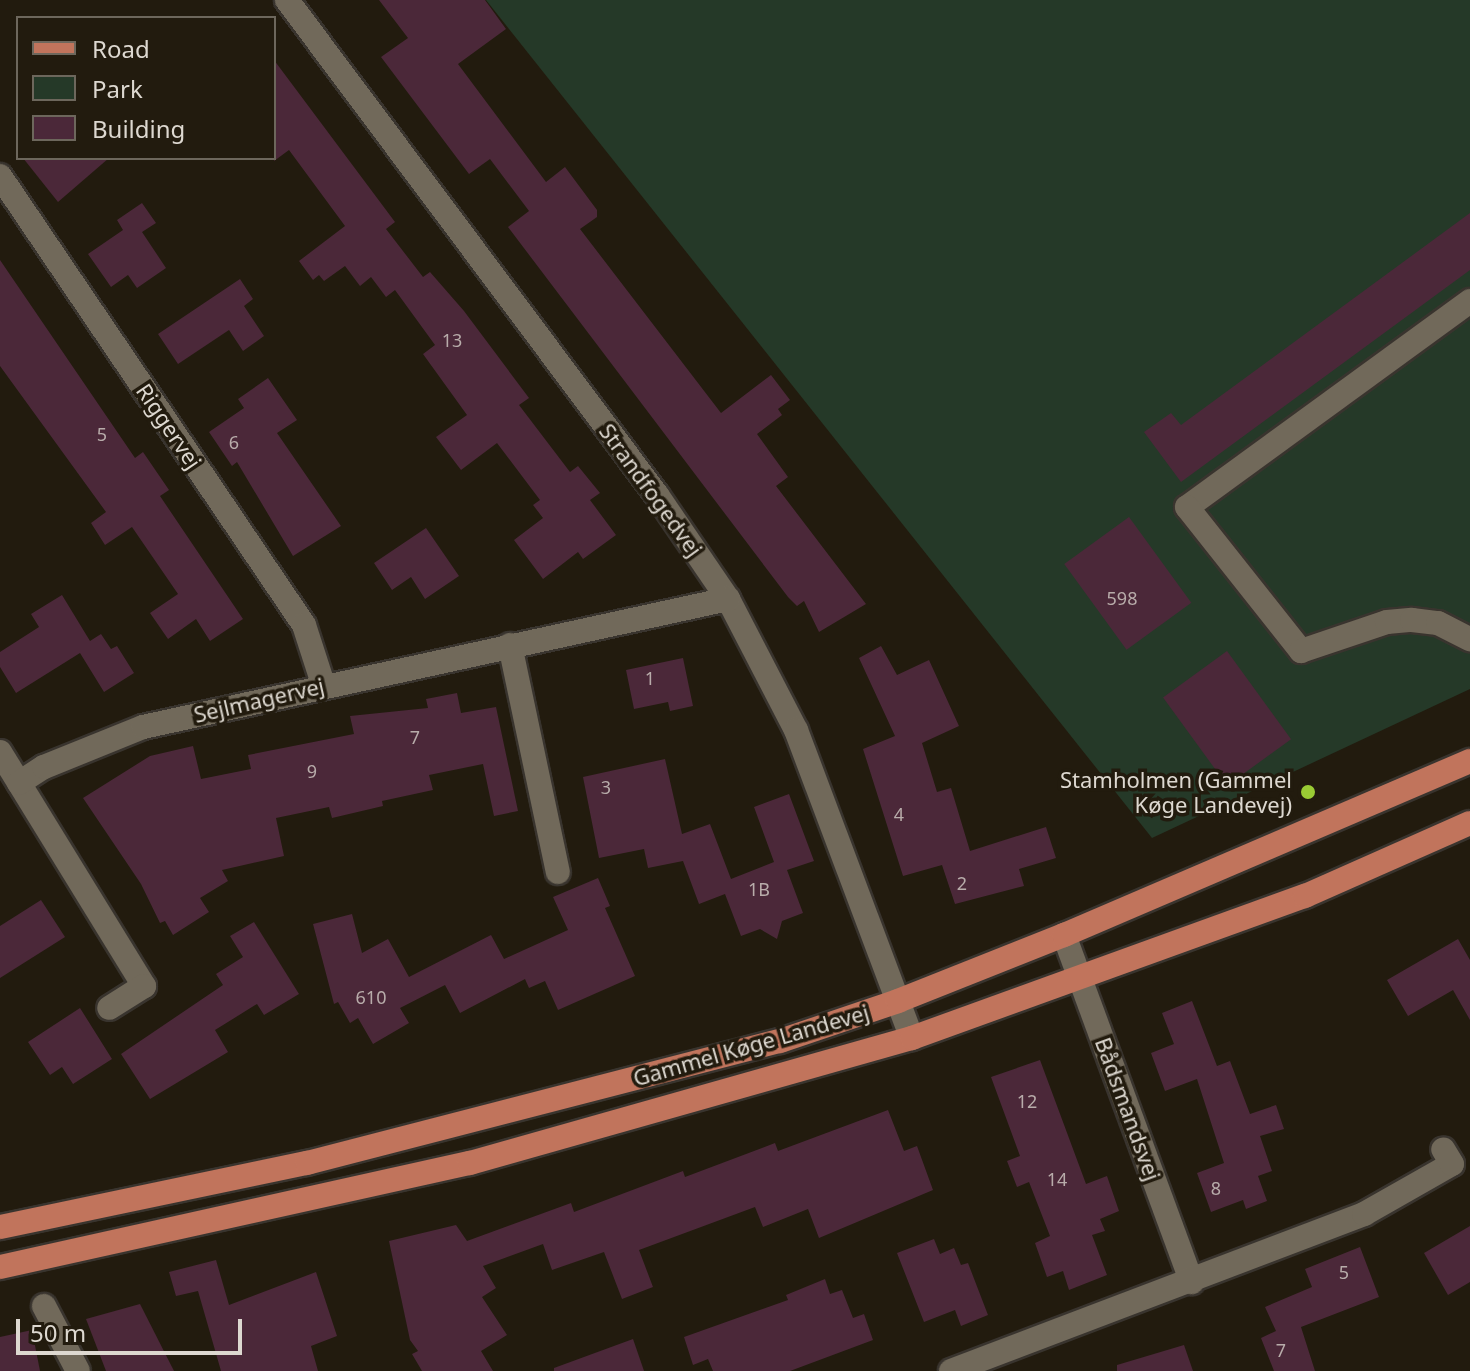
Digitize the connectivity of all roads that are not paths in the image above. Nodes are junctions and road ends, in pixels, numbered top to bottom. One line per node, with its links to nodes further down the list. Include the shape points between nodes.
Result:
1 (287, 0): 4 (street, Strandfogedvej, via 648,482)
2 (0, 176): 7 (street, Riggervej, via 304,625)
3 (1470, 301): 5 (street, via 1187,507 1301,651 1387,622 1412,620 1438,623)
4 (728, 599): 6 (street, Sejlmagervej); 15 (street, Strandfogedvej, via 796,730)
5 (1470, 639)
6 (510, 645): 7 (street, Sejlmagervej); 12 (street)
7 (323, 684): 10 (street, Sejlmagervej, via 143,727 44,767)
8 (0, 752): 10 (street)
9 (1470, 761): 13 (main road, Gammel Køge Landevej)
10 (19, 783): 16 (street, via 144,986)
11 (1470, 823): 14 (main road, Gammel Køge Landevej, via 1305,896)
12 (558, 872)
13 (1064, 935): 14 (street, Bådsmandsvej); 15 (main road, Gammel Køge Landevej)
14 (1081, 980): 17 (main road, Gammel Køge Landevej); 21 (street, Bådsmandsvej)
15 (898, 1001): 17 (street, Strandfogedvej); 19 (main road, Gammel Køge Landevej, via 765,1045 307,1163)
16 (109, 1008)
17 (912, 1038): 20 (main road, Gammel Køge Landevej, via 470,1163)
18 (1443, 1149): 21 (street, via 1452,1164 1364,1214)
19 (0, 1227)
20 (0, 1267)
21 (1192, 1282): 24 (street)
22 (44, 1306): 23 (street)
23 (78, 1371)
24 (951, 1371)

